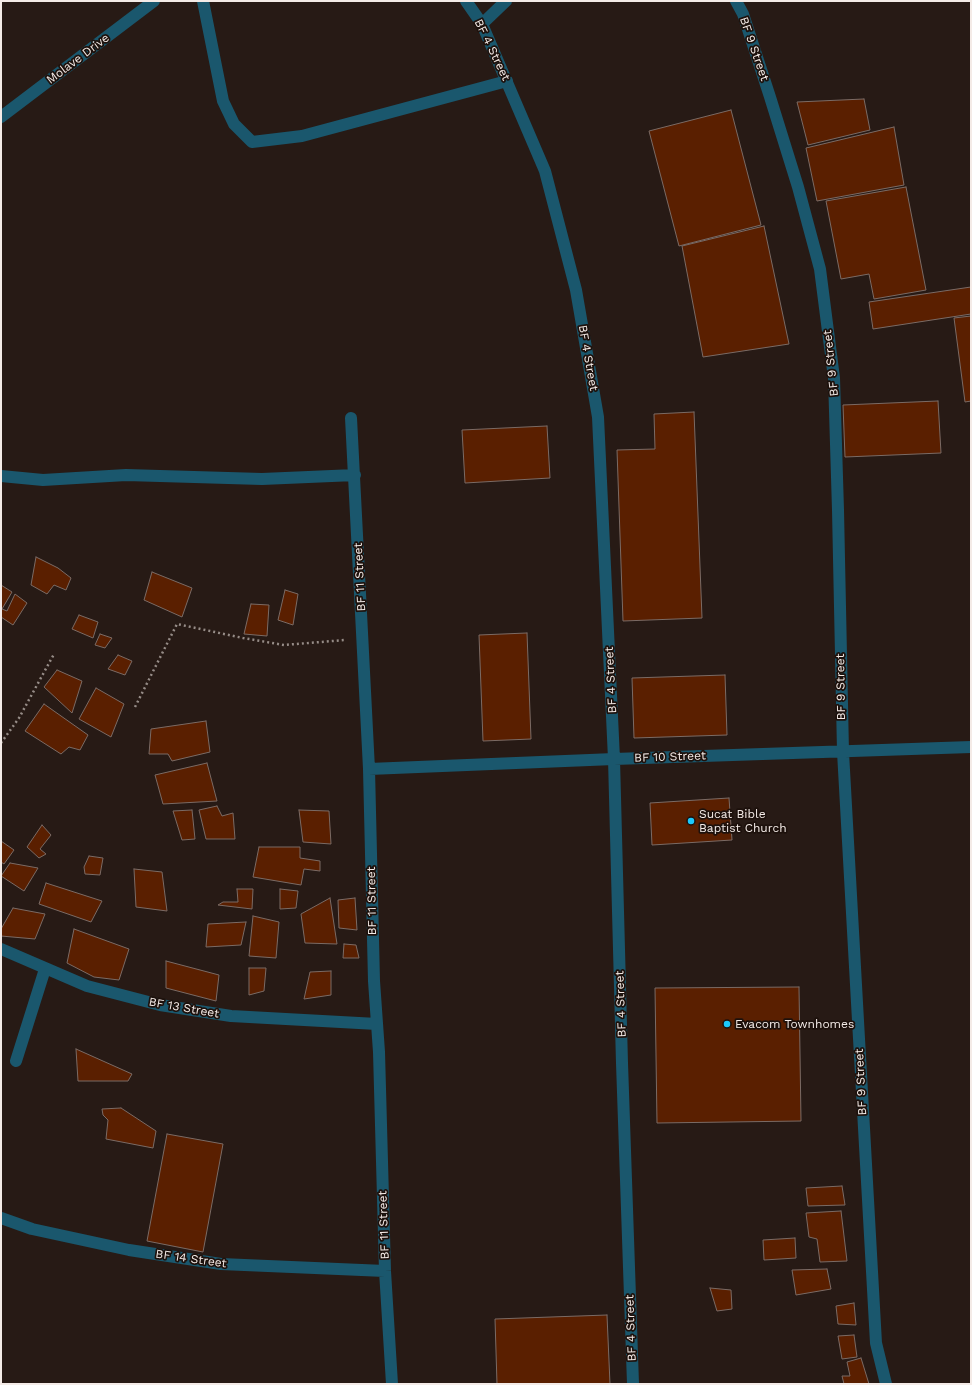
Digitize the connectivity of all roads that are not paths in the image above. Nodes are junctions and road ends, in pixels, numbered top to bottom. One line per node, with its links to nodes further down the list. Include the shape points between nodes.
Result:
1 (154, 1): 8 (street, Molave Drive)
2 (203, 1): 7 (street, via 223,101 234,124 252,142 302,136)
3 (466, 1): 6 (street, BF 4 Street)
4 (506, 1): 6 (street)
5 (736, 1): 13 (street, BF 9 Street, via 743,14 770,97 820,269 834,378)
6 (482, 24): 7 (street, BF 4 Street)
7 (507, 80): 14 (street, BF 4 Street, via 547,178 576,290 598,417)
8 (1, 117)
9 (351, 418): 10 (street, BF 11 Street)
10 (355, 475): 11 (street, via 262,479 126,474 42,480); 15 (street, BF 11 Street)
11 (1, 476)
12 (971, 747): 13 (street, BF 10 Street)
13 (843, 752): 14 (street, BF 10 Street); 24 (street, BF 9 Street, via 876,1343)
14 (614, 759): 15 (street, BF 10 Street); 23 (street, BF 4 Street)
15 (369, 769): 18 (street, BF 11 Street)
16 (1, 949): 17 (street, BF 13 Street)
17 (45, 969): 18 (street, BF 13 Street, via 87,986 160,1005 231,1016); 19 (street)
18 (377, 1024): 21 (street, BF 11 Street)
19 (16, 1061)
20 (1, 1218): 21 (street, BF 14 Street, via 32,1229 129,1250 221,1264)
21 (385, 1271): 22 (street, BF 11 Street)
22 (392, 1384)
23 (633, 1384)
24 (886, 1384)

